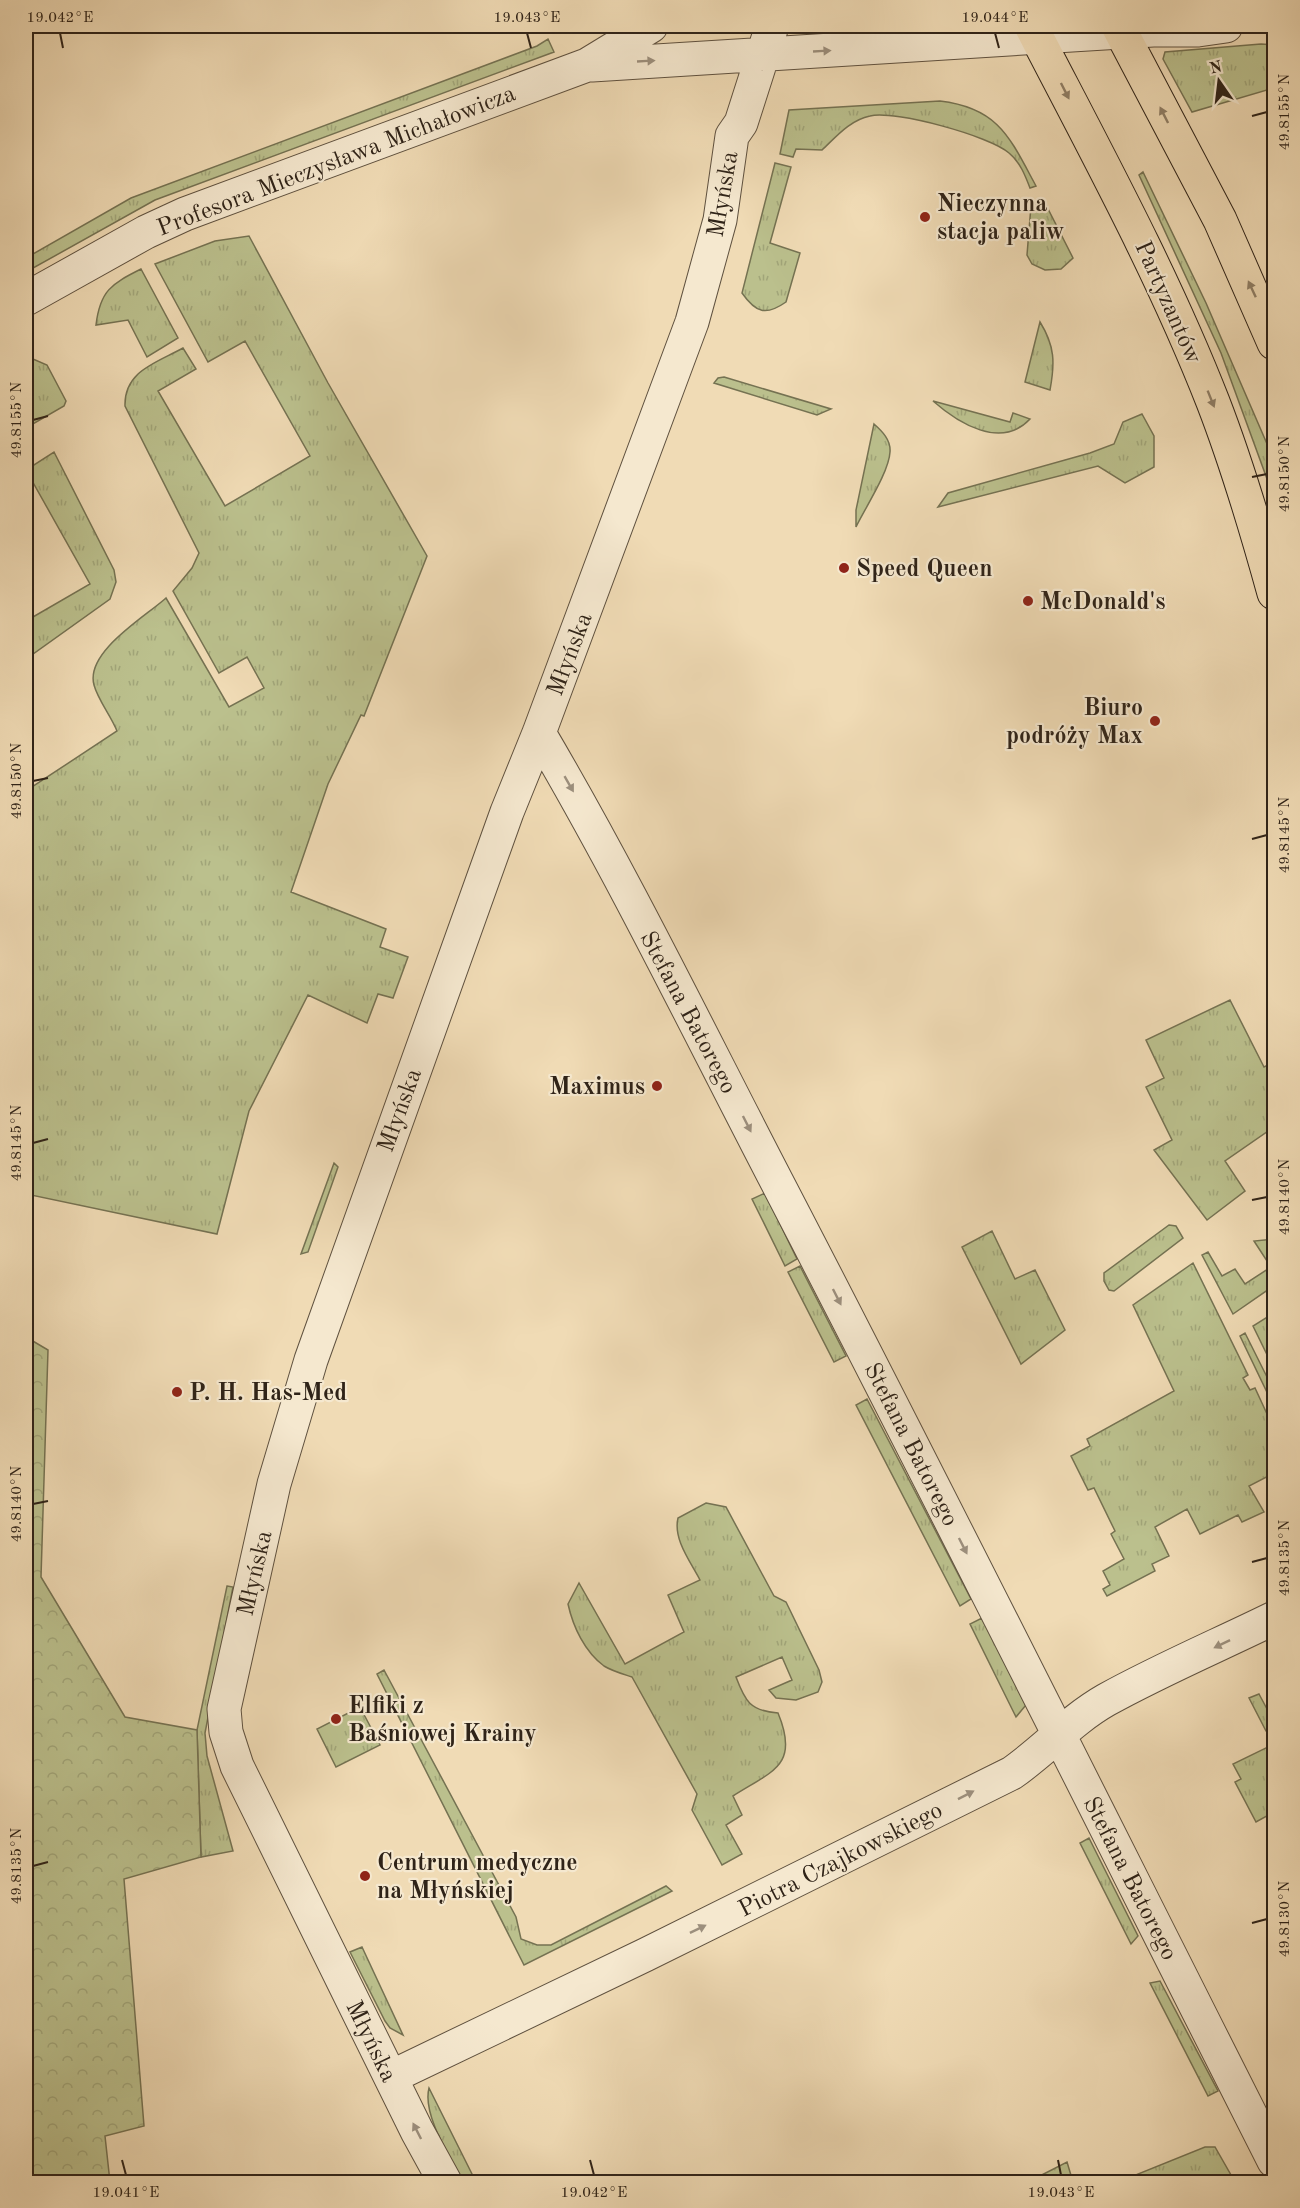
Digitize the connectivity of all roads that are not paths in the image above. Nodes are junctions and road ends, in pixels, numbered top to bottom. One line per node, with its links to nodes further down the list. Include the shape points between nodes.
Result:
1 (1226, 26): 3 (street, Profesora Mieczysława Michałowicza, via 1198,30)
2 (652, 27): 6 (street, Profesora Mieczysława Michałowicza)
3 (1120, 28): 4 (street, Profesora Mieczysława Michałowicza); 8 (main road, one-way to 3, via 1220,220)
4 (1035, 32): 5 (street, Profesora Mieczysława Michałowicza, one-way to 4); 9 (main road, Partyzantów, one-way to 9, via 1182,329 1235,463)
5 (768, 40): 6 (street, Profesora Mieczysława Michałowicza, one-way to 5); 10 (street, Młyńska, via 741,123 732,136 720,220 692,322)
6 (587, 65): 7 (street, Profesora Mieczysława Michałowicza, via 195,210 146,232)
7 (26, 299)
8 (1275, 343)
9 (1275, 592)
10 (539, 733): 12 (street, Stefana Batorego, one-way to 12, via 708,1046); 13 (street, Młyńska, via 507,812 311,1360 274,1484 224,1709 226,1732 237,1766)
11 (1275, 1618): 12 (street, Piotra Czajkowskiego, one-way to 12, via 1105,1701)
12 (1058, 1734): 13 (street, Piotra Czajkowskiego, one-way to 12, via 1012,1773); 14 (street, Stefana Batorego)
13 (391, 2077): 15 (street, Młyńska, one-way to 13)
14 (1275, 2161)
15 (445, 2182)

